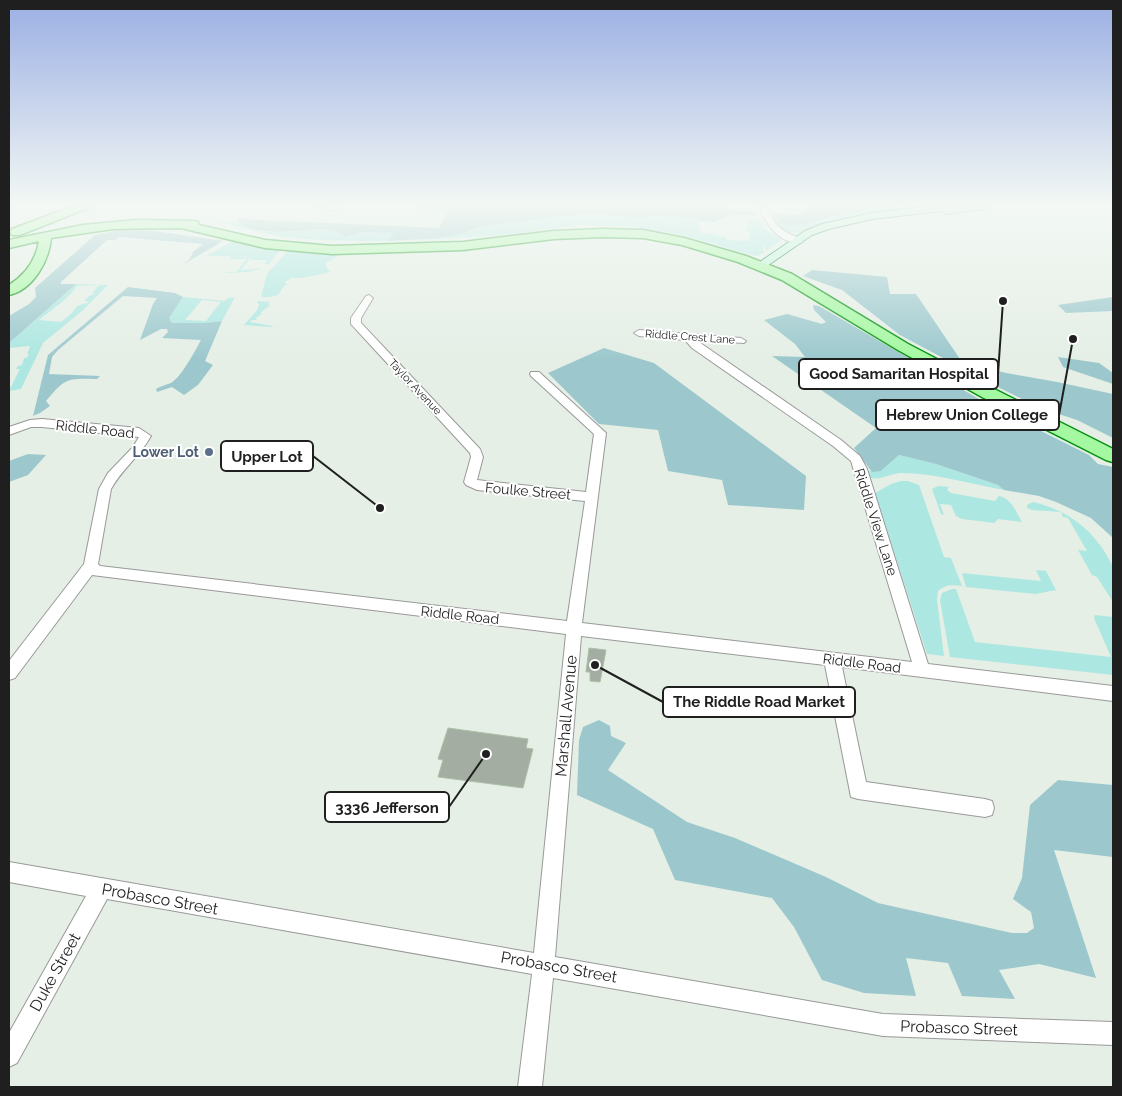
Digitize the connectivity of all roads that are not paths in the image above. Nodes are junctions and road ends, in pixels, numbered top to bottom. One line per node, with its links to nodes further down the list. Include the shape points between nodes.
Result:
1 (40, 257): 5 (main road, via 35,270)
2 (731, 257): 4 (main road)
3 (773, 257): 4 (street)
4 (760, 266): 12 (main road, via 800,284 954,375)
5 (9, 291)
6 (369, 298): 13 (street, Taylor Avenue, via 356,318 356,324 476,452)
7 (638, 333): 8 (street, Riddle Crest Lane)
8 (688, 337): 9 (street, Riddle Crest Lane); 18 (street, Riddle View Lane, via 695,346 856,459)
9 (741, 340)
10 (535, 374): 14 (street, Marshall Avenue, via 600,434)
11 (9, 431): 15 (street, Riddle Road, via 42,423 139,432 145,436 105,489)
12 (1113, 456)
13 (470, 477): 14 (street, Foulke Street, via 470,482 477,486)
14 (591, 497): 16 (street, Marshall Avenue)
15 (92, 566): 16 (street, Riddle Road, via 102,572); 19 (street)
16 (574, 628): 17 (street, Riddle Road); 24 (street, Marshall Avenue)
17 (832, 660): 18 (street, Riddle Road); 21 (street, via 858,790)
18 (922, 670): 20 (street, Riddle Road)
19 (9, 674)
20 (1113, 693)
21 (985, 808)
22 (9, 872): 23 (street, Probasco Street)
23 (102, 888): 24 (street, Probasco Street); 26 (street, Duke Street)
24 (544, 964): 25 (street, Probasco Street, via 883,1025); 27 (street, Marshall Avenue)
25 (1113, 1034)
26 (9, 1055)
27 (530, 1087)

